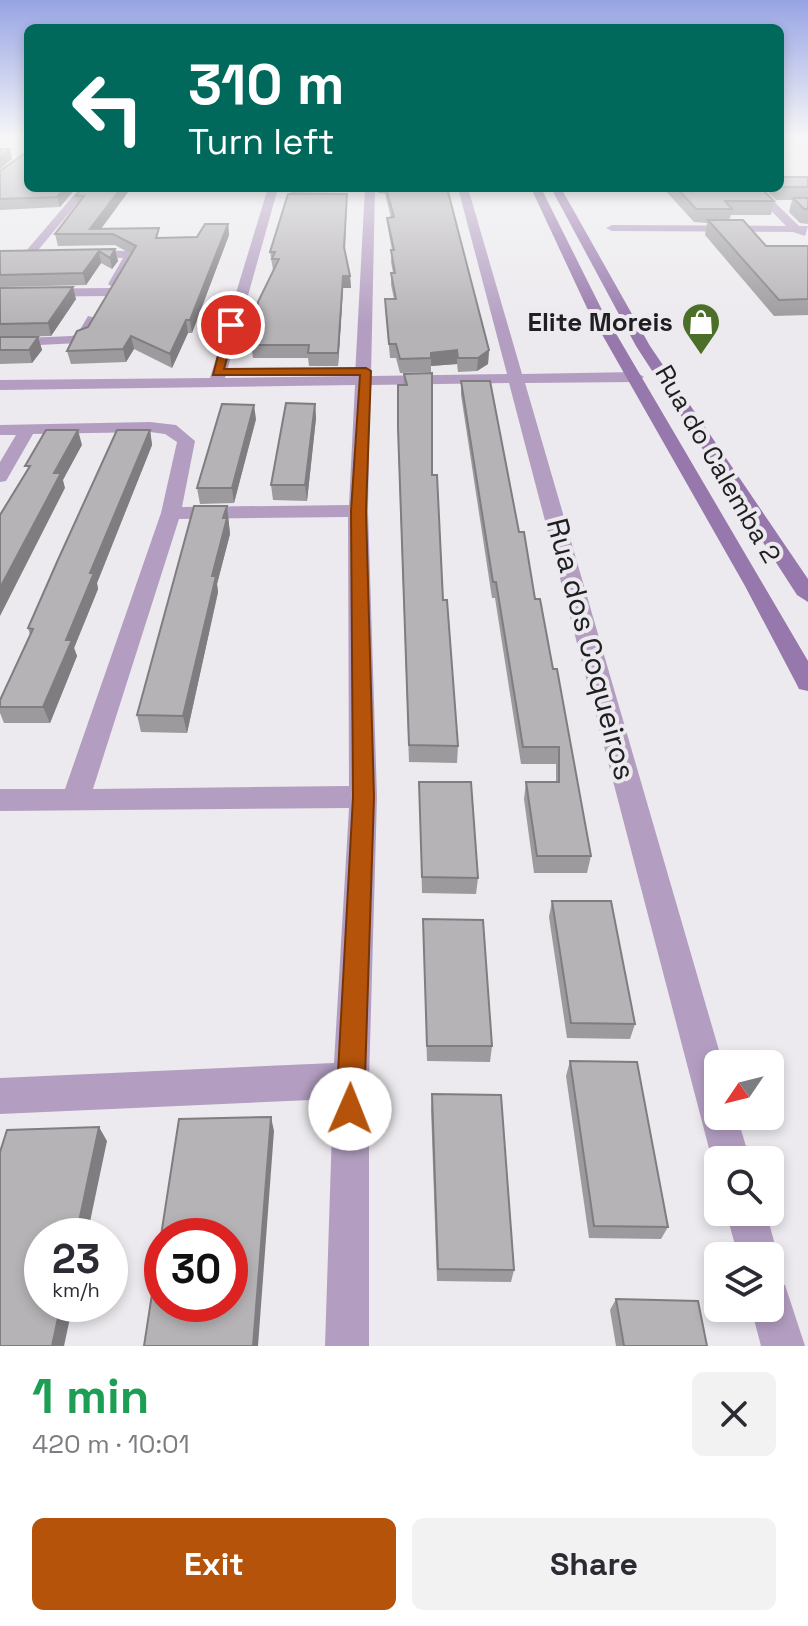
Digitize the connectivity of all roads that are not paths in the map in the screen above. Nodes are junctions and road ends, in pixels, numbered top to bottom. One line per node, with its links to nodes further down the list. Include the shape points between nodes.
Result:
1 (77, 199): 13 (street, via 37,252)
2 (270, 199): 21 (street)
3 (366, 199): 20 (street)
4 (466, 199): 18 (street, Rua dos Coqueiros)
5 (541, 199): 17 (main road, Rua do Calemba 2, via 594,308)
6 (562, 199): 28 (main road, Rua do Calemba 2, via 643,346)
7 (764, 199): 8 (street)
8 (771, 206): 9 (street); 11 (street)
9 (796, 206)
10 (614, 230): 11 (street)
11 (804, 233)
12 (72, 252): 14 (street, via 127,255)
13 (15, 253)
14 (110, 292): 15 (street); 16 (street, via 83,336 59,343)
15 (0, 293)
16 (0, 343)
17 (633, 372): 18 (street); 29 (main road, Rua do Calemba 2)
18 (515, 374): 20 (street); 33 (street, Rua dos Coqueiros)
19 (0, 375): 21 (street)
20 (365, 376): 21 (street); 26 (street)
21 (216, 377): 22 (street)
22 (0, 385)
23 (28, 429): 24 (street); 25 (street); 27 (street, via 150,427 177,432 186,441)
24 (0, 430)
25 (0, 477)
26 (358, 511): 27 (street); 30 (street)
27 (171, 513): 31 (street)
28 (808, 595)
29 (808, 683)
30 (363, 797): 31 (street); 34 (street)
31 (76, 798): 32 (street)
32 (0, 800)
33 (704, 1060)
34 (351, 1080): 35 (street); 37 (street)
35 (0, 1096)
36 (776, 1322): 38 (street)
37 (347, 1346)
38 (783, 1346)

